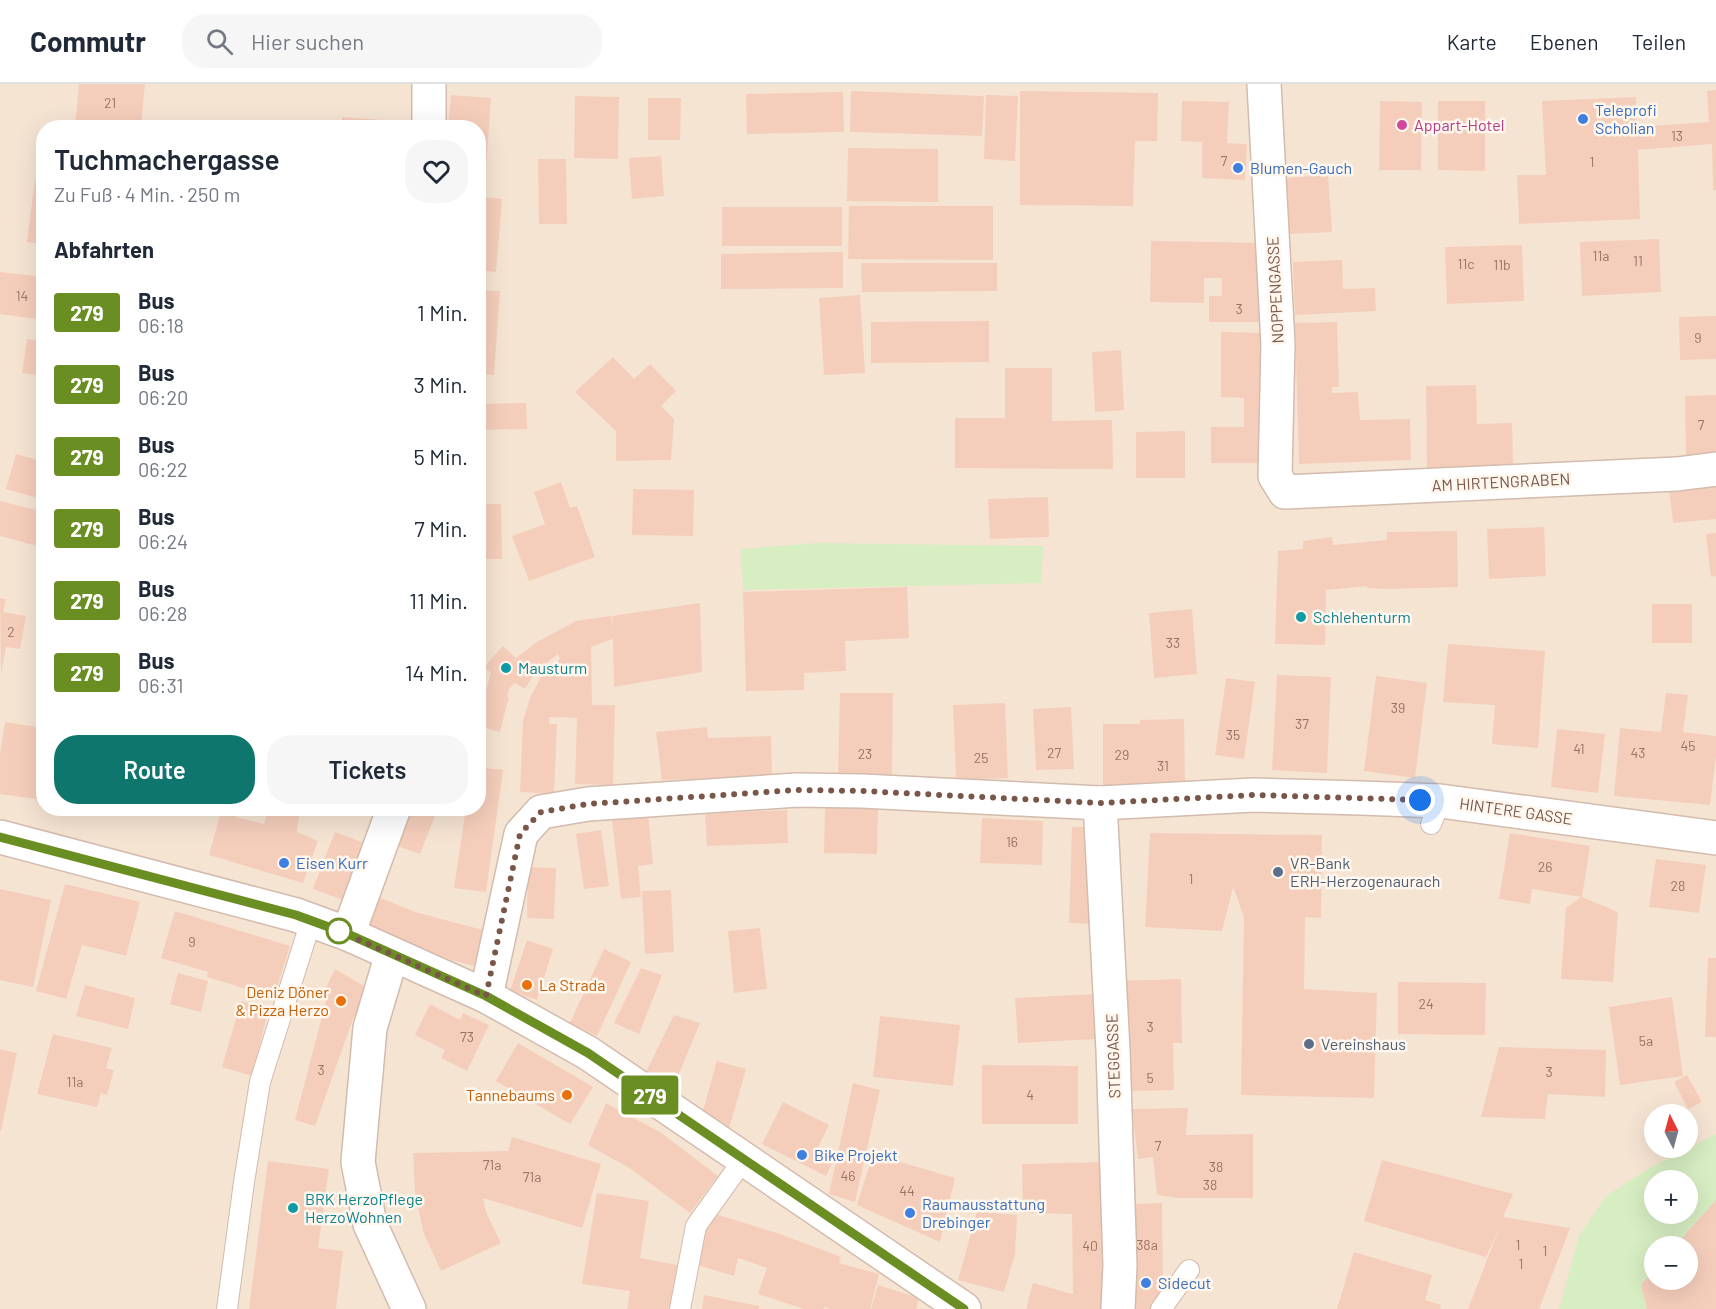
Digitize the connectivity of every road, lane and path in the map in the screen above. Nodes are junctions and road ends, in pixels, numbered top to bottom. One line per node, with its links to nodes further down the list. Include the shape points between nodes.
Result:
1 (429, 84): 3 (street)
2 (1264, 84): 5 (street, NOPPENGASSE, via 1278,344 1275,476)
3 (429, 120)
4 (1716, 469): 5 (street, AM HIRTENGRABEN)
5 (1285, 492)
6 (1100, 803): 9 (street, HINTERE GASSE, via 1254,795); 13 (street, HINTERE GASSE, via 797,790 611,802 541,812 520,834); 20 (street, STEGGASSE, via 1113,1050)
7 (391, 816): 11 (street)
8 (0, 837): 10 (street)
9 (1716, 838)
10 (311, 921): 11 (street); 16 (lane, via 260,1082)
11 (348, 934): 12 (street)
12 (392, 954): 13 (street); 17 (street, via 370,1028 358,1162 370,1224)
13 (486, 996): 14 (street, via 588,1053)
14 (744, 1159): 18 (lane, via 696,1226); 19 (street)
15 (1189, 1270): 21 (lane)
16 (227, 1309)
17 (410, 1309)
18 (680, 1309)
19 (964, 1309)
20 (1118, 1309)
21 (1161, 1309)

